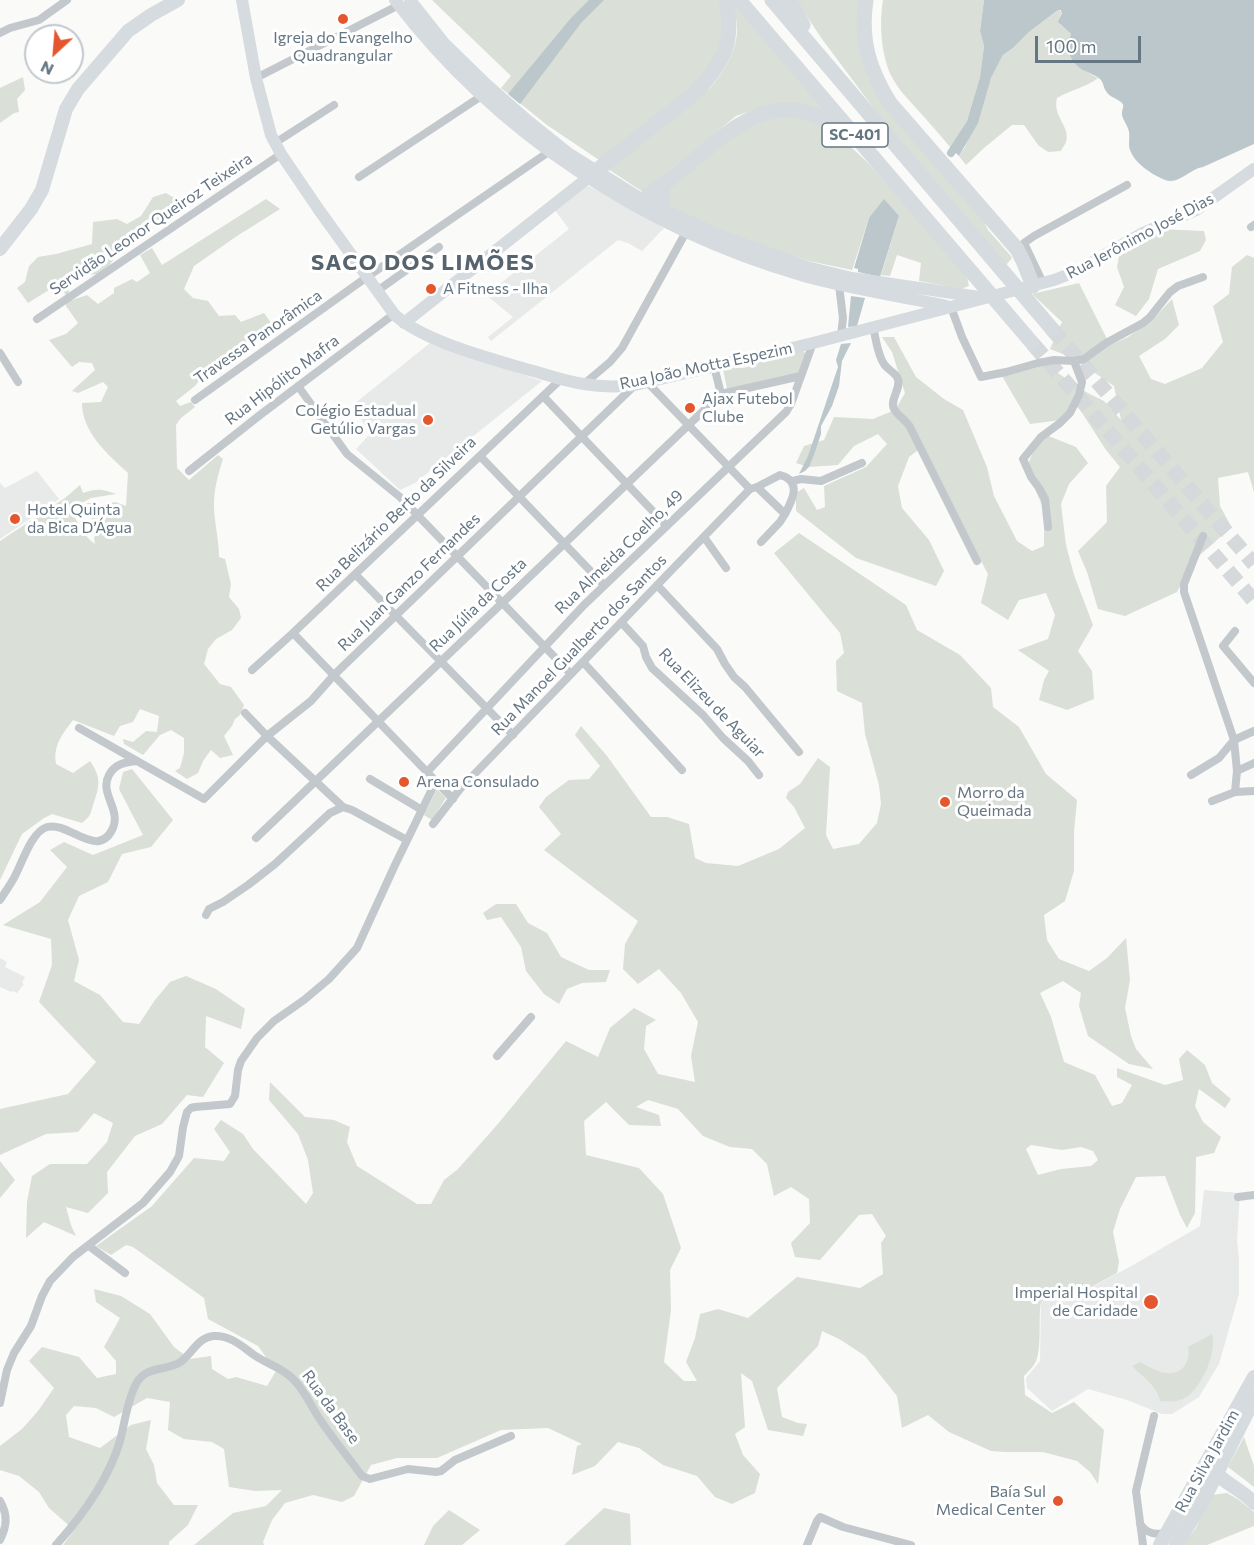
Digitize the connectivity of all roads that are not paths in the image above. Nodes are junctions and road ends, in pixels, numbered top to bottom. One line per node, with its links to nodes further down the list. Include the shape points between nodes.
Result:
1 (68, 0): 10 (street, via 39,20)
2 (178, 0): 29 (main road, via 128,31 78,89 66,109 37,200)
3 (242, 0): 13 (main road, Rua João Motta Espezim)
4 (726, 0): 20 (highway, via 728,44 709,78)
5 (739, 0): 16 (highway, SC-401)
6 (772, 0): 12 (highway, SC-401)
7 (789, 0): 12 (highway)
8 (866, 0): 30 (highway, via 867,51 890,103)
9 (401, 2): 11 (main road); 13 (street)
10 (0, 33)
11 (430, 34): 14 (main road); 20 (main road, via 444,42)
12 (817, 52): 43 (highway, SC-401)
13 (256, 78): 17 (main road, Rua João Motta Espezim, via 267,124)
14 (483, 95): 18 (main road); 21 (street)
15 (334, 105): 17 (street, Servidão Leonor Queiroz Teixeira)
16 (852, 132): 23 (highway, via 809,113 769,113 744,121); 46 (highway, SC-401)
17 (278, 149): 32 (main road, Rua João Motta Espezim); 40 (street, Servidão Leonor Queiroz Teixeira)
18 (550, 151): 20 (main road); 32 (street, Travessa Panorâmica)
19 (1254, 170): 34 (main road, Rua Jerônimo José Dias, via 1187,214 1075,272)
20 (592, 175): 24 (main road); 41 (main road)
21 (359, 177)
22 (1127, 185): 30 (street, via 1034,236)
23 (663, 186): 24 (highway); 25 (highway)
24 (638, 202): 25 (main road); 26 (main road)
25 (662, 210): 27 (main road)
26 (686, 232): 27 (main road); 54 (street, via 622,348)
27 (724, 243): 33 (main road, via 780,268); 36 (main road, via 852,278)
28 (439, 247): 35 (street)
29 (0, 249)
30 (1022, 252): 34 (highway)
31 (1203, 277): 48 (street, via 1178,286 1143,323 1084,359)
32 (367, 278): 35 (main road, Rua João Motta Espezim); 58 (street, Travessa Panorâmica)
33 (839, 285): 38 (main road); 44 (street)
34 (1032, 286): 37 (main road, Rua Jerônimo José Dias)
35 (377, 291): 39 (main road, Rua João Motta Espezim)
36 (952, 293): 37 (main road); 38 (main road)
37 (987, 298): 38 (main road, Rua Jerônimo José Dias)
38 (951, 307): 42 (main road, Rua João Motta Espezim); 48 (street, via 981,377 1054,360)
39 (394, 314): 41 (main road, Rua João Motta Espezim); 55 (street, Rua Hipólito Mafra)
40 (37, 319)
41 (404, 323): 51 (main road, Rua João Motta Espezim, via 452,345)
42 (873, 327): 44 (main road, Rua João Motta Espezim); 78 (street, via 881,359 897,376 894,409 910,426)
43 (1052, 329)
44 (841, 336): 45 (main road, Rua João Motta Espezim)
45 (813, 343): 49 (main road, Rua João Motta Espezim); 50 (street, Rua Almeida Coelho, 49)
46 (1033, 344)
47 (0, 353): 52 (street)
48 (1074, 361): 72 (street, via 1082,382 1079,396 1070,412 1023,459 1045,499)
49 (714, 366): 53 (main road, Rua João Motta Espezim); 56 (street)
50 (801, 376): 56 (street); 63 (street, Rua Almeida Coelho, 49, via 789,409)
51 (561, 379): 54 (main road, Rua João Motta Espezim); 57 (street, Rua Belizário Berto da Silveira)
52 (18, 382)
53 (641, 383): 54 (main road, Rua João Motta Espezim, via 610,387); 59 (street); 60 (street, Rua Juan Ganzo Fernandes)
54 (584, 384)
55 (298, 386): 64 (street, Rua Hipólito Mafra); 70 (street, via 347,454)
56 (721, 394): 59 (street, Rua Júlia da Costa)
57 (543, 396): 60 (street); 61 (street, Rua Belizário Berto da Silveira)
58 (195, 400)
59 (689, 425): 63 (street); 66 (street, Rua Júlia da Costa)
60 (582, 436): 66 (street); 68 (street, Rua Juan Ganzo Fernandes)
61 (480, 456): 68 (street); 70 (street, Rua Belizário Berto da Silveira)
62 (862, 463): 65 (street, via 821,481)
63 (729, 467): 67 (street); 71 (street, Rua Almeida Coelho, 49)
64 (189, 471)
65 (793, 481): 67 (street, via 780,475); 69 (street, via 793,494)
66 (627, 484): 71 (street); 76 (street, Rua Júlia da Costa)
67 (754, 488): 69 (street); 74 (street, Rua Manoel Gualberto dos Santos)
68 (519, 496): 76 (street); 77 (street, Rua Juan Ganzo Fernandes)
69 (785, 514): 75 (street)
70 (418, 515): 77 (street); 80 (street, Rua Belizário Berto da Silveira)
71 (667, 526): 81 (street, Rua Almeida Coelho, 49)
72 (1048, 527)
73 (1203, 536): 102 (street, via 1184,592)
74 (704, 537): 79 (street); 82 (street, Rua Manoel Gualberto dos Santos)
75 (761, 542)
76 (564, 544): 81 (street); 83 (street, Rua Júlia da Costa)
77 (458, 556): 83 (street); 84 (street, Rua Juan Ganzo Fernandes)
78 (977, 561)
79 (726, 568)
80 (356, 574): 84 (street); 87 (street, Rua Belizário Berto da Silveira)
81 (604, 585): 88 (street, Rua Almeida Coelho, 49)
82 (657, 585): 85 (street, Rua Manoel Gualberto dos Santos); 103 (street, via 717,649 734,677)
83 (503, 603): 88 (street); 89 (street, Rua Júlia da Costa)
84 (396, 615): 89 (street); 93 (street, Rua Juan Ganzo Fernandes)
85 (622, 623): 90 (street, Rua Manoel Gualberto dos Santos); 109 (street, Rua Elizeu de Aguiar, via 643,646 652,668)
86 (1235, 631): 94 (street, via 1223,646)
87 (293, 633): 91 (street, Rua Belizário Berto da Silveira); 93 (street)
88 (545, 646): 92 (street); 95 (street, Rua Almeida Coelho, 49)
89 (441, 662): 95 (street); 97 (street, Rua Júlia da Costa)
90 (583, 662): 92 (street, Rua Manoel Gualberto dos Santos); 106 (street)
91 (252, 670)
92 (571, 674): 100 (street, Rua Manoel Gualberto dos Santos)
93 (334, 675): 97 (street); 101 (street, Rua Juan Ganzo Fernandes, via 311,701)
94 (1254, 682)
95 (486, 708): 100 (street); 108 (street, Rua Almeida Coelho, 49)
96 (245, 713): 101 (street)
97 (379, 722): 108 (street); 112 (street, Rua Júlia da Costa)
98 (79, 728): 104 (street)
99 (1254, 730): 102 (street)
100 (513, 735): 116 (street, Rua Manoel Gualberto dos Santos)
101 (267, 736): 104 (street, Rua Juan Ganzo Fernandes, via 204,799); 112 (street)
102 (1234, 740): 107 (street); 110 (street, via 1219,758)
103 (800, 752)
104 (137, 760): 123 (street, via 115,767 109,775 107,791 115,819 105,839 91,841 53,826 46,827 33,840)
105 (1254, 763): 107 (street)
106 (682, 770)
107 (1237, 771): 115 (street)
108 (427, 772): 113 (street)
109 (759, 775)
110 (1191, 775)
111 (370, 779): 119 (street)
112 (316, 781): 118 (street); 121 (street, Rua Júlia da Costa)
113 (436, 781): 116 (street); 119 (street)
114 (1254, 791): 115 (street)
115 (1235, 792): 117 (street)
116 (453, 798): 120 (street, Rua Manoel Gualberto dos Santos)
117 (1212, 801)
118 (343, 807): 122 (street); 124 (street, via 330,813 275,864 209,909)
119 (420, 812): 122 (street)
120 (433, 824)
121 (256, 838)
122 (407, 840): 129 (street, via 357,948 330,980 257,1038 241,1061 230,1104 191,1108 183,1127 179,1156 170,1172 143,1203)
123 (0, 900)
124 (206, 915)
125 (531, 1017): 126 (street)
126 (497, 1056)
127 (1254, 1195): 128 (street)
128 (1238, 1197)
129 (89, 1246): 130 (street); 133 (street, via 63,1266 46,1289 7,1370)
130 (125, 1273)
131 (1254, 1377): 136 (main road, Rua Silva Jardim)
132 (1254, 1399): 137 (main road, Rua Silva Jardim)
133 (0, 1403)
134 (1154, 1416): 142 (street, via 1137,1481)
135 (511, 1436): 146 (street, Rua da Base, via 455,1460 441,1471 408,1469 366,1478 291,1377 226,1337 214,1336 196,1345 177,1364 147,1371 140,1377 104,1478)
136 (1208, 1459): 137 (main road); 144 (main road, Rua Silva Jardim)
137 (1215, 1473): 138 (main road); 139 (main road, Rua Silva Jardim)
138 (1234, 1486): 139 (main road); 141 (main road)
139 (1207, 1492): 150 (main road, Rua Silva Jardim)
140 (0, 1501): 143 (street, via 6,1519)
141 (1253, 1501)
142 (1139, 1521): 144 (street, via 1147,1531); 145 (street)
143 (0, 1540)
144 (1166, 1541): 150 (main road)
145 (1142, 1542): 149 (street)
146 (56, 1545)
147 (807, 1545): 148 (street, via 820,1517)
148 (911, 1545)
149 (1155, 1545)
150 (1176, 1545)

